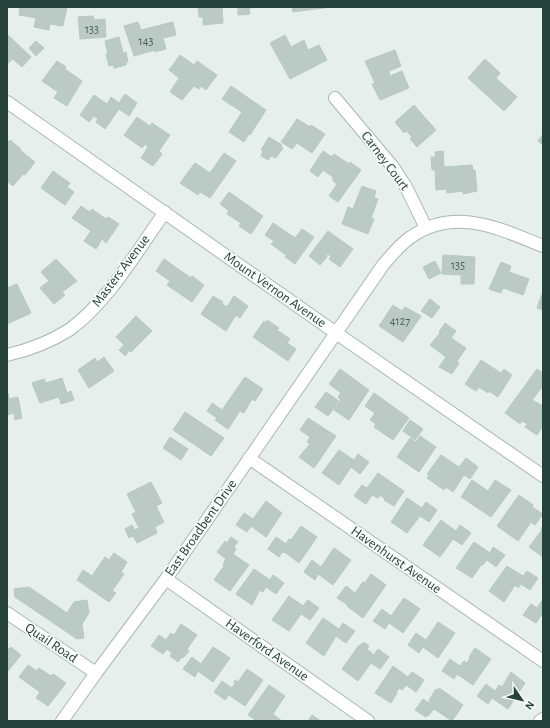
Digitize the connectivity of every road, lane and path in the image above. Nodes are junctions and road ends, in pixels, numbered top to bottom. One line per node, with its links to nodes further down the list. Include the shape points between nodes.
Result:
1 (335, 98): 4 (street, Carney Court, via 393,167)
2 (7, 102): 3 (street, Mount Vernon Avenue)
3 (165, 212): 6 (street, Mount Vernon Avenue); 7 (street, Masters Avenue, via 90,312 49,341 26,351)
4 (426, 228): 5 (street, East Broadbent Drive, via 454,221 470,222 502,230); 6 (street, East Broadbent Drive, via 399,247 383,265)
5 (543, 246)
6 (336, 333): 8 (street, East Broadbent Drive); 9 (street, Mount Vernon Avenue)
7 (7, 355)
8 (249, 458): 10 (street, East Broadbent Drive); 12 (street, Havenhurst Avenue)
9 (543, 476)
10 (166, 579): 13 (street, East Broadbent Drive); 16 (street, Haverford Avenue)
11 (7, 613): 13 (street, Quail Road)
12 (543, 662)
13 (96, 672): 15 (street, East Broadbent Drive)
14 (543, 719): 17 (street)
15 (62, 721)
16 (368, 721)
17 (540, 721)

